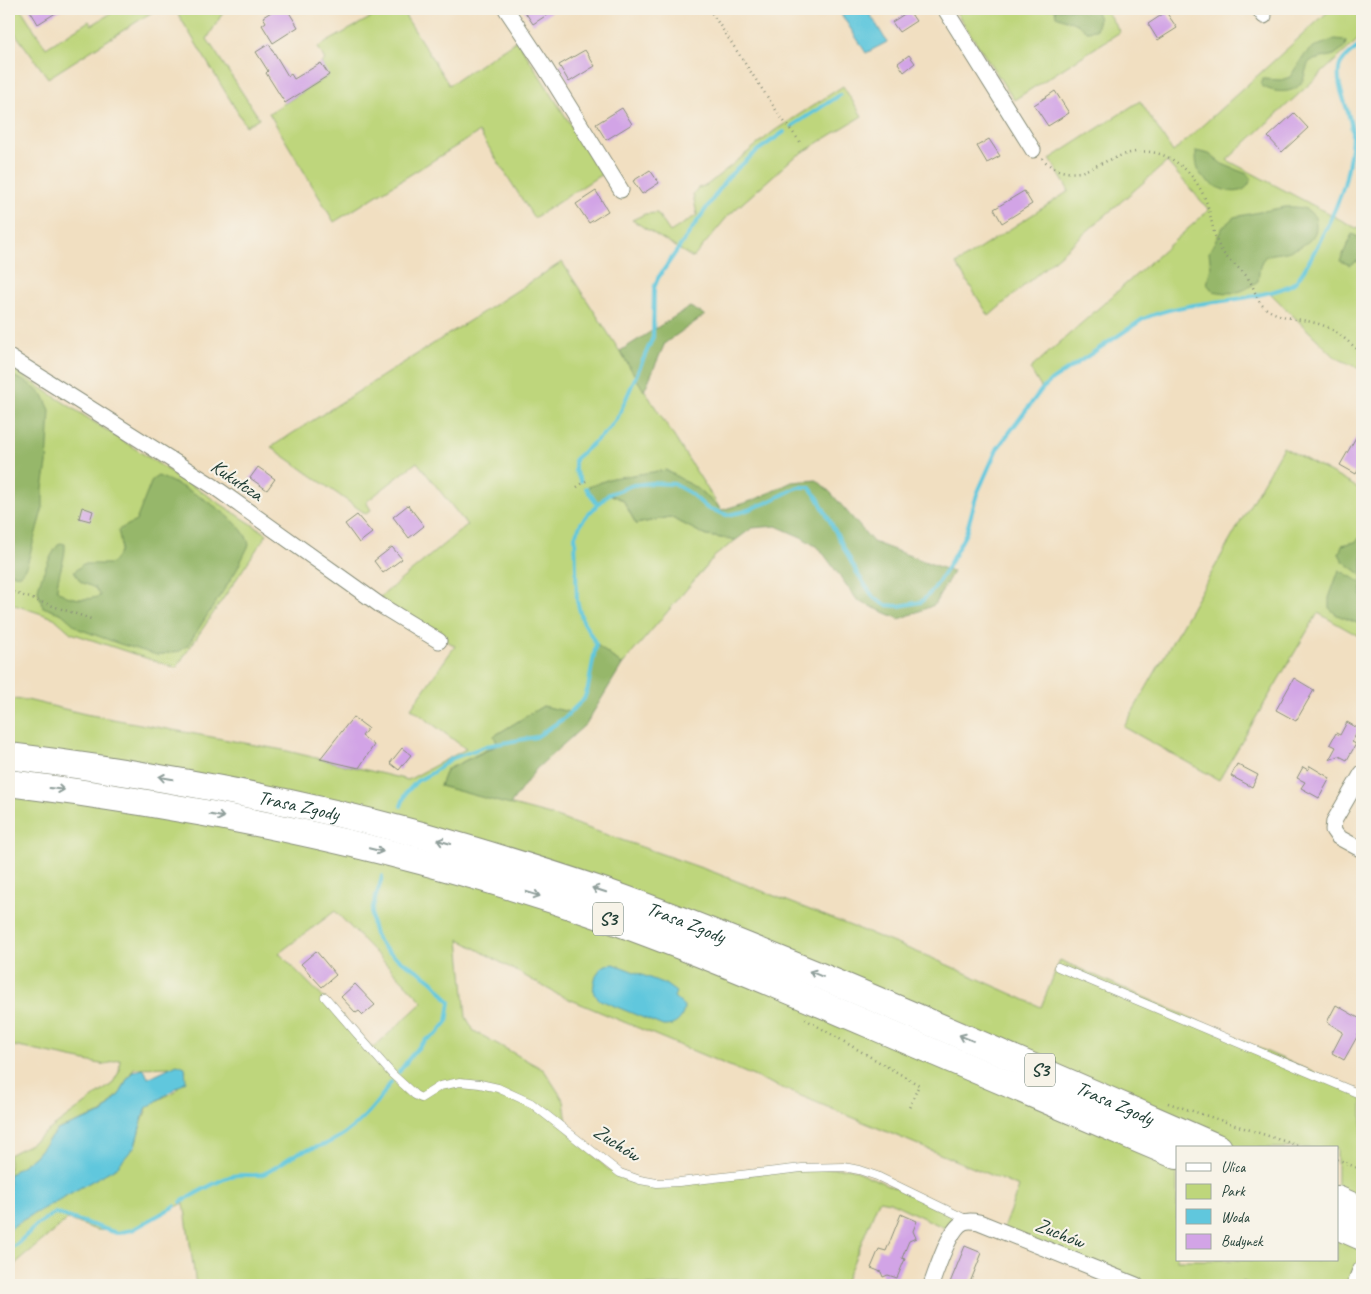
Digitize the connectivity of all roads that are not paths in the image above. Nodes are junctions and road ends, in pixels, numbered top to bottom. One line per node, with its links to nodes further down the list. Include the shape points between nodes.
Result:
1 (506, 9): 4 (street)
2 (945, 9): 3 (street)
3 (1033, 150)
4 (621, 190)
5 (9, 357): 6 (street, Kukułcza, via 213,486 380,605)
6 (440, 641)
7 (9, 756): 13 (highway, Trasa Zgody / S3, one-way to 7, via 695,924 470,849 265,798 127,772)
8 (1362, 772): 10 (street, via 1334,821 1333,830 1338,837)
9 (9, 782): 14 (highway, Trasa Zgody / S3, one-way to 14, via 86,792 324,837 526,892 688,949)
10 (1362, 850)
11 (1058, 966): 17 (lane)
12 (325, 997): 21 (lane, Zuchów, via 392,1074 415,1095 421,1098 440,1086 460,1082 498,1088 531,1103 620,1173 640,1180 679,1182 802,1168 844,1168 877,1176)
13 (990, 1048): 15 (lane); 18 (highway, Trasa Zgody / S3)
14 (979, 1072): 16 (lane); 20 (highway, Trasa Zgody / S3)
15 (1057, 1086)
16 (1053, 1094)
17 (1362, 1095)
18 (1208, 1143): 19 (lane, via 1124,1120)
19 (1176, 1155)
20 (1176, 1156)
21 (969, 1220): 23 (street, via 959,1224 953,1232); 24 (street, Zuchów)
22 (1362, 1272): 25 (street)
23 (931, 1285)
24 (1136, 1285)
25 (1357, 1285)

